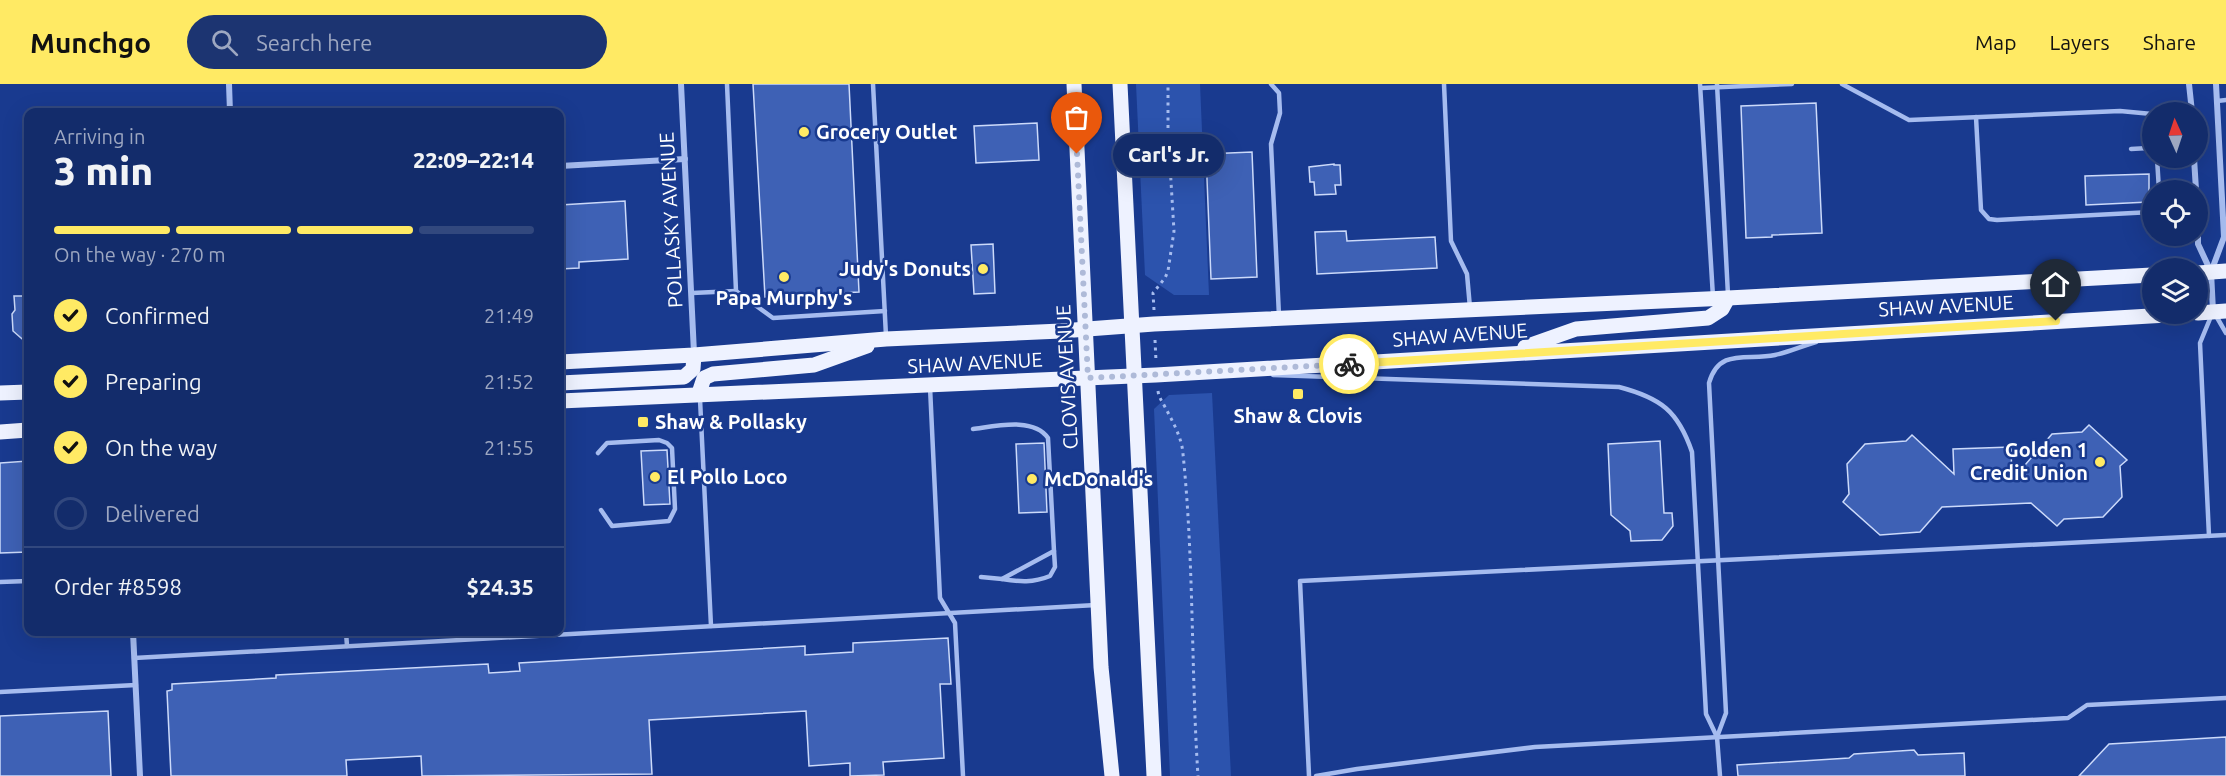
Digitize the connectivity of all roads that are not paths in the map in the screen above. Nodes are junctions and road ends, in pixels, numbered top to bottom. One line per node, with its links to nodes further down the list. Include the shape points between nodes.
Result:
1 (229, 84): 18 (street)
2 (681, 84): 23 (street, POLLASKY AVENUE)
3 (727, 84): 29 (lane)
4 (873, 84): 33 (lane)
5 (1074, 84): 38 (main road, CLOVIS AVENUE)
6 (1120, 84): 37 (main road)
7 (1271, 84): 36 (lane, via 1279,93 1280,113 1271,144)
8 (1444, 84): 32 (lane, via 1452,242 1467,274)
9 (1792, 84): 14 (lane)
10 (1842, 84): 20 (lane, via 1909,120)
11 (2189, 84): 17 (street)
12 (2216, 84): 16 (street)
13 (1701, 86): 14 (lane); 31 (lane)
14 (1717, 86): 31 (lane)
15 (2226, 100): 16 (lane)
16 (2217, 101): 27 (street, via 2224,237)
17 (2191, 102)
18 (230, 108)
19 (2142, 113): 20 (lane)
20 (1976, 117): 25 (lane, via 1981,210 1989,219)
21 (2142, 148): 22 (lane)
22 (2131, 149)
23 (685, 159): 24 (street); 30 (street, POLLASKY AVENUE)
24 (564, 166)
25 (2142, 213)
26 (2199, 246): 27 (street)
27 (2212, 272): 34 (street)
28 (2142, 276): 31 (main road, SHAW AVENUE)
29 (736, 291): 30 (lane); 33 (lane, via 772,318)
30 (692, 293): 43 (street, POLLASKY AVENUE)
31 (1720, 298): 32 (main road, SHAW AVENUE); 42 (main road, via 1722,309 1708,318 1576,329)
32 (1470, 309): 36 (main road, SHAW AVENUE)
33 (885, 310): 41 (lane)
34 (2212, 312): 40 (lane); 60 (lane, via 2200,343)
35 (2142, 316): 39 (main road, SHAW AVENUE)
36 (1279, 318): 37 (main road, SHAW AVENUE)
37 (1133, 326): 38 (main road, SHAW AVENUE); 46 (main road)
38 (1086, 328): 41 (main road, SHAW AVENUE); 47 (main road, CLOVIS AVENUE)
39 (1847, 333): 42 (main road, SHAW AVENUE); 63 (lane, via 1774,355 1732,358 1722,362 1712,374 1709,383)
40 (2226, 333)
41 (886, 339): 43 (main road, SHAW AVENUE); 52 (main road, via 814,365 713,374 704,378)
42 (1508, 353): 45 (main road, SHAW AVENUE)
43 (694, 355): 44 (main road, SHAW AVENUE); 48 (main road, via 693,369 684,376)
44 (564, 362)
45 (1199, 373): 46 (main road, SHAW AVENUE); 62 (lane, via 1619,387 1641,393 1673,415 1692,452)
46 (1135, 376): 47 (main road, SHAW AVENUE); 84 (main road)
47 (1088, 378): 49 (main road, SHAW AVENUE); 68 (main road, CLOVIS AVENUE)
48 (564, 383)
49 (930, 386): 52 (main road, SHAW AVENUE); 69 (lane, via 940,598)
50 (24, 392): 51 (main road)
51 (0, 393)
52 (699, 393): 53 (main road, SHAW AVENUE); 70 (lane)
53 (564, 401)
54 (973, 429): 61 (lane, via 1029,425 1043,430 1048,438)
55 (24, 430): 56 (main road)
56 (0, 432)
57 (598, 453): 58 (lane, via 607,443 659,440 672,448 675,509 669,521 612,526)
58 (601, 510)
59 (2226, 535): 60 (lane)
60 (2209, 536): 63 (lane)
61 (1054, 551): 65 (lane); 65 (lane, via 1055,567 1050,576 1022,582)
62 (1698, 561): 63 (lane); 80 (lane, via 1706,714); 85 (lane, via 1300,581)
63 (1718, 561): 80 (lane, via 1726,713)
64 (981, 577): 65 (lane)
65 (1002, 579)
66 (24, 581): 67 (lane)
67 (0, 582)
68 (1098, 605): 69 (lane); 83 (main road, CLOVIS AVENUE)
69 (948, 613): 70 (lane); 82 (lane, via 955,623)
70 (711, 626): 71 (lane)
71 (564, 634)
72 (133, 636): 76 (street)
73 (346, 636): 75 (lane)
74 (529, 636): 75 (lane)
75 (347, 646): 76 (lane)
76 (134, 658): 77 (street)
77 (136, 685): 78 (lane); 81 (street)
78 (0, 692)
79 (2226, 698): 80 (lane, via 2087,705 2068,718)
80 (1717, 737): 86 (lane, via 1489,752); 87 (lane)
81 (140, 776)
82 (963, 776)
83 (1112, 776)
84 (1154, 776)
85 (1309, 776)
86 (1316, 776)
87 (1719, 776)

